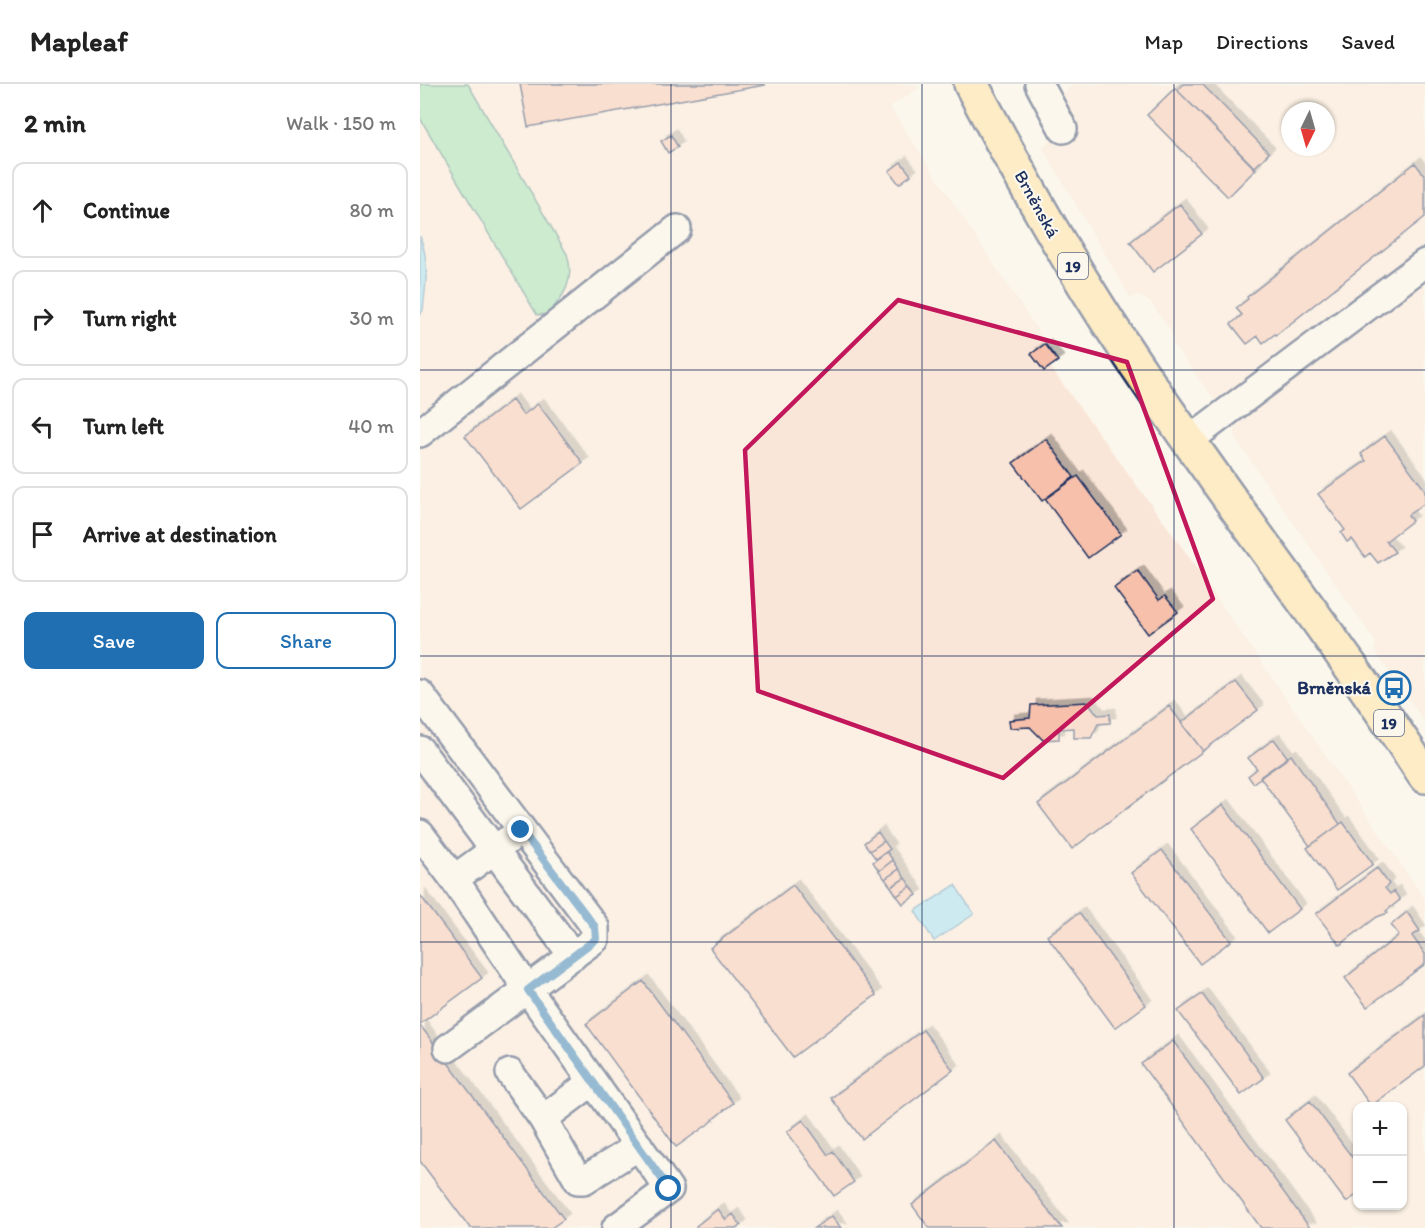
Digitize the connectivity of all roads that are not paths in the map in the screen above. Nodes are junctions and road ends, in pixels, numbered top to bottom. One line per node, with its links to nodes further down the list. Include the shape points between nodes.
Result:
1 (971, 84): 7 (main road, Brněnská / 19, via 1050,228)
2 (1039, 84): 3 (lane)
3 (1063, 129)
4 (677, 229): 6 (lane)
5 (1425, 263): 7 (lane)
6 (420, 433)
7 (1188, 441): 10 (main road, Brněnská / 19)
8 (420, 694): 11 (lane)
9 (420, 750): 13 (lane)
10 (1425, 776)
11 (521, 830): 13 (lane); 15 (lane, via 595,927 596,939)
12 (420, 834): 14 (lane)
13 (494, 849): 14 (lane); 15 (lane)
14 (454, 879): 16 (lane)
15 (573, 956): 16 (lane)
16 (528, 990): 17 (lane); 19 (lane)
17 (448, 1048)
18 (510, 1073): 20 (lane)
19 (592, 1082): 20 (lane); 21 (lane)
20 (543, 1119): 21 (lane, via 578,1179 584,1180)
21 (639, 1146): 22 (lane, via 669,1189)
22 (616, 1228)

